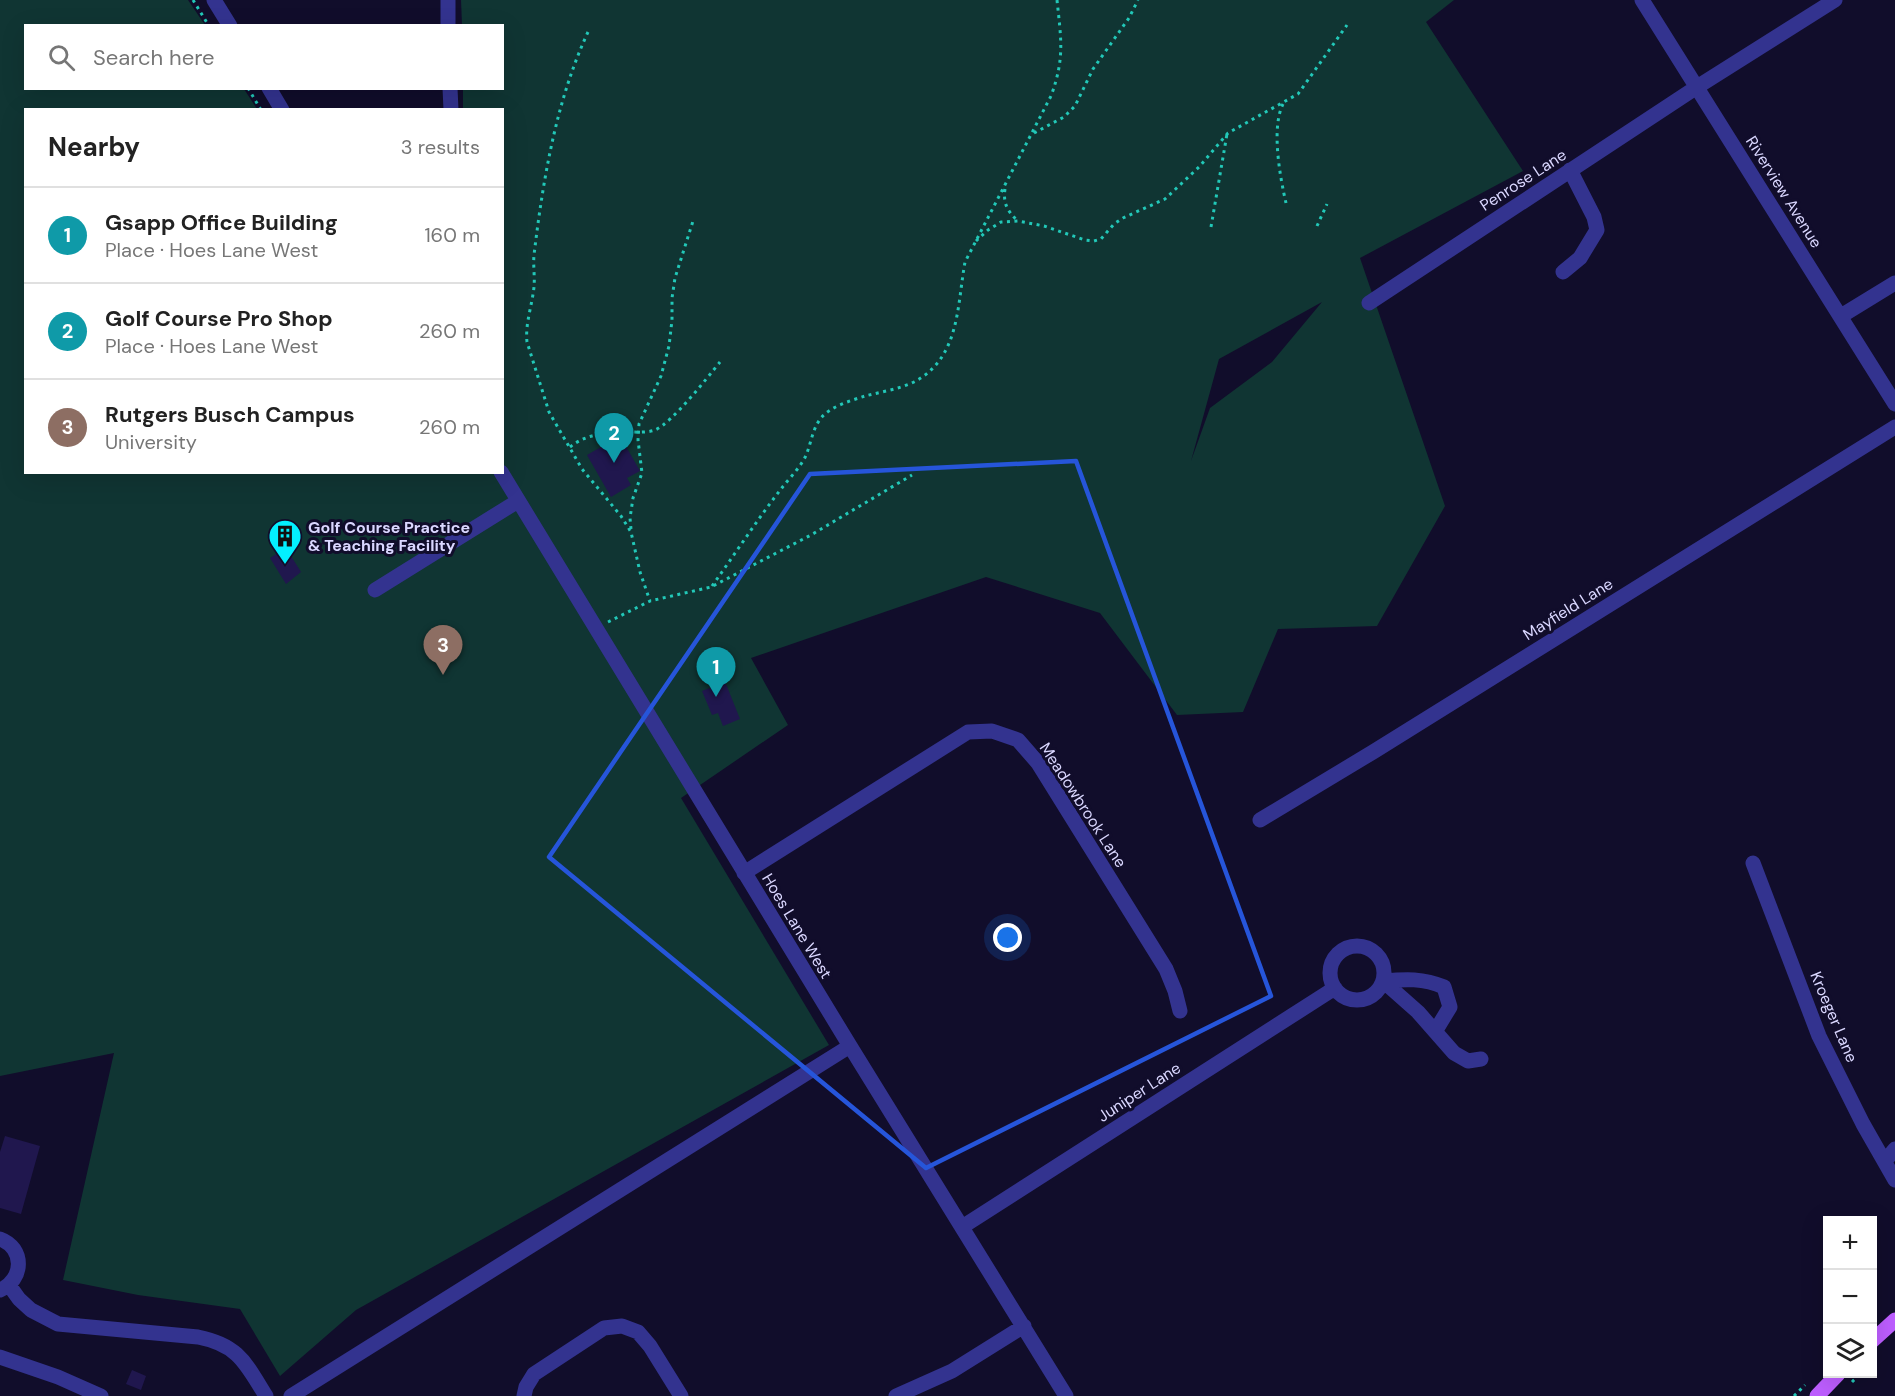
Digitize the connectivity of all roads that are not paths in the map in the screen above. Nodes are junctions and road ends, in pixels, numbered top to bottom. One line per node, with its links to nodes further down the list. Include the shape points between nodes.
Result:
1 (214, 0): 5 (street)
2 (448, 0): 6 (street)
3 (1642, 0): 7 (street, Riverview Avenue)
4 (1835, 0): 7 (street, Penrose Lane)
5 (229, 24)
6 (448, 24)
7 (1697, 87): 12 (street, Penrose Lane); 16 (street, Riverview Avenue)
8 (270, 90): 10 (street)
9 (450, 90): 11 (street)
10 (281, 108)
11 (450, 108)
12 (1570, 170): 13 (street, via 1597,230 1580,258); 15 (street, Penrose Lane)
13 (1563, 272)
14 (1895, 283): 16 (street)
15 (1369, 303)
16 (1841, 316): 17 (street, Riverview Avenue)
17 (1895, 404)
18 (1895, 427): 22 (street, Mayfield Lane)
19 (502, 474): 20 (street, Hoes Lane West)
20 (518, 501): 21 (street); 24 (street, Hoes Lane West)
21 (375, 590)
22 (1260, 820)
23 (1753, 863): 32 (street, Kroeger Lane, via 1819,1036)
24 (744, 873): 27 (street, Meadowbrook Lane, via 968,732 992,731 1018,740 1038,763 1166,969); 29 (street, Hoes Lane West)
25 (1383, 981): 26 (street, via 1375,994 1365,999 1345,998); 26 (street, via 1380,957 1371,949 1352,945 1337,954 1331,964 1329,972); 28 (street); 28 (street, via 1409,978 1444,987 1450,1006)
26 (1335, 988): 34 (street, Juniper Lane)
27 (1180, 1011)
28 (1436, 1030): 30 (street, via 1454,1053 1468,1061)
29 (850, 1046): 34 (street, Hoes Lane West); 44 (street)
30 (1481, 1059)
31 (1895, 1149): 32 (street)
32 (1885, 1161): 33 (street, Kroeger Lane)
33 (1895, 1180)
34 (962, 1227): 38 (street, Hoes Lane West)
35 (0, 1239): 36 (street, via 11,1245 19,1261 18,1270)
36 (4, 1288): 43 (street, via 58,1324 216,1340 246,1363)
37 (1895, 1320): 39 (main road)
38 (1024, 1326): 47 (street, via 952,1371); 48 (street, Hoes Lane West)
39 (1877, 1336)
40 (0, 1357): 42 (street)
41 (1834, 1378): 49 (main road)
42 (101, 1396)
43 (266, 1396)
44 (291, 1396)
45 (524, 1396): 46 (street, via 534,1374 604,1328 622,1326 638,1332 650,1346)
46 (681, 1396)
47 (896, 1396)
48 (1066, 1396)
49 (1816, 1396)

